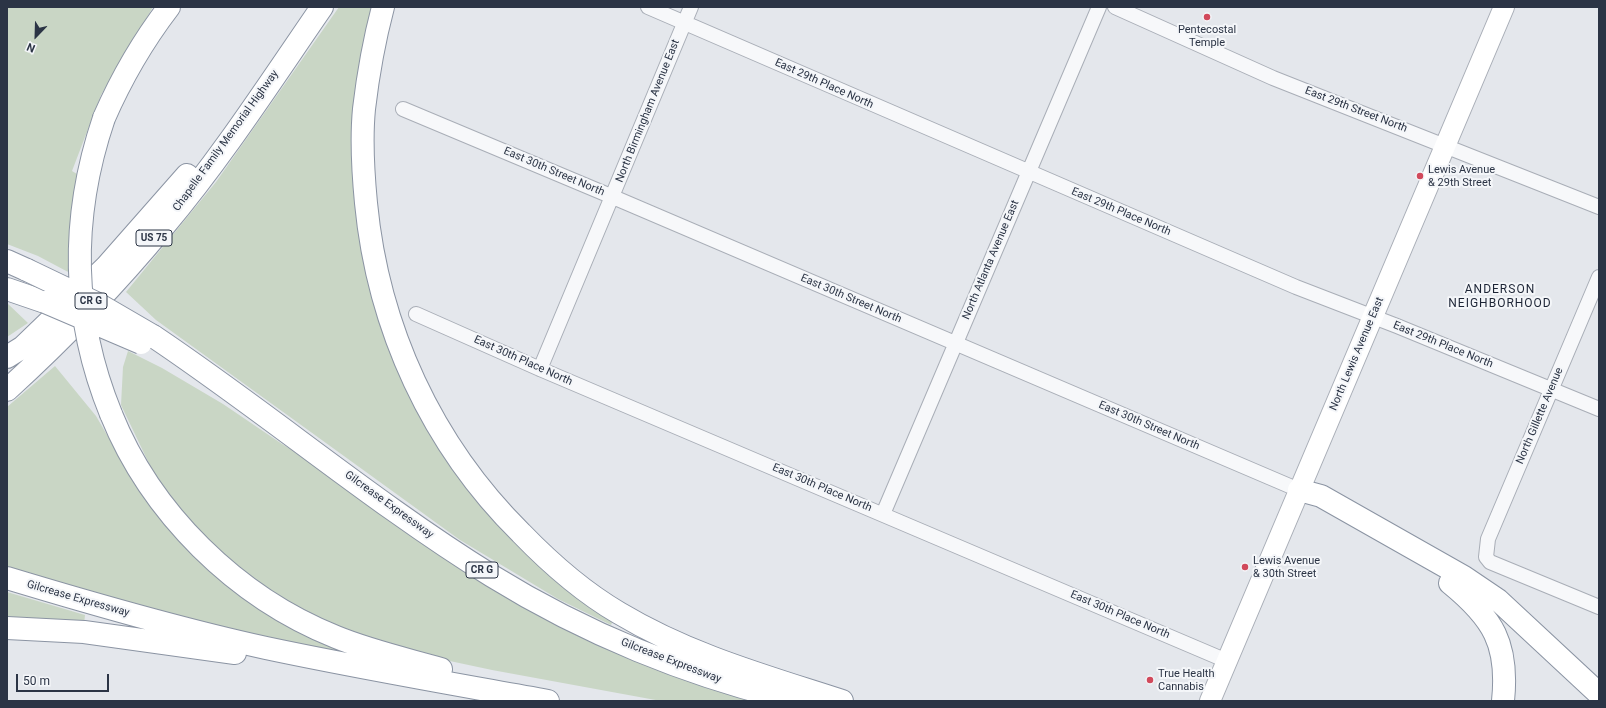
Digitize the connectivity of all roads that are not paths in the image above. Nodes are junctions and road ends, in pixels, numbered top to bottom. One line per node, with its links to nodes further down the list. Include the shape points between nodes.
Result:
1 (169, 7): 37 (highway, bridge, via 125,74 104,118 88,174 81,211 79,260 85,324 100,388 122,440 143,477 177,521 227,571 271,604 315,628 355,644)
2 (322, 7): 10 (highway, Chapelle Family Memorial Highway / US 75)
3 (382, 7): 39 (highway, via 364,110 364,187 372,254 391,325 406,365 423,400 463,466 508,521 539,551 588,592 618,613 699,654)
4 (648, 7): 9 (street, East 29th Place North)
5 (691, 7): 9 (street, North Birmingham Avenue East)
6 (1099, 7): 13 (street, North Atlanta Avenue East)
7 (1115, 7): 12 (street, East 29th Street North, via 1273,78)
8 (1504, 7): 12 (main road, North Lewis Avenue East)
9 (684, 23): 13 (street, East 29th Place North); 14 (street, North Birmingham Avenue East)
10 (279, 68): 23 (highway, via 106,267 23,347); 26 (highway, Chapelle Family Memorial Highway / US 75, via 214,163 165,225 113,285)
11 (403, 109): 14 (street, East 30th Street North)
12 (1446, 145): 15 (street, East 29th Street North); 20 (main road, North Lewis Avenue East)
13 (1029, 173): 20 (street, East 29th Place North, via 1296,287); 22 (street, North Atlanta Avenue East)
14 (613, 197): 22 (street, East 30th Street North); 24 (street, North Birmingham Avenue East)
15 (1599, 206)
16 (7, 261): 21 (highway, CR G, bridge, via 98,304)
17 (1599, 277): 25 (street, North Gillette Avenue)
18 (7, 289): 21 (highway, bridge)
19 (416, 314): 24 (street, East 30th Place North)
20 (1373, 317): 25 (street, East 29th Place North); 28 (main road, North Lewis Avenue East)
21 (150, 341): 38 (highway, Gilcrease Expressway / CR G, via 206,372 433,537 538,602 582,625 666,661 742,687)
22 (955, 344): 28 (street, East 30th Street North); 29 (street, North Atlanta Avenue East)
23 (7, 357)
24 (540, 369): 29 (street, East 30th Place North)
25 (1552, 389): 27 (street, East 29th Place North); 31 (street, North Gillette Avenue, via 1488,539 1486,557 1490,562)
26 (7, 390)
27 (1599, 409)
28 (1299, 490): 33 (main road, North Lewis Avenue East); 35 (highway, via 1321,496 1464,577 1504,605); 41 (highway, via 1318,505 1449,582 1482,611 1492,626 1501,654)
29 (883, 514): 33 (street, East 30th Place North)
30 (7, 578): 34 (highway, Gilcrease Expressway, via 145,618 258,646)
31 (1599, 607)
32 (7, 628): 34 (highway, via 84,632)
33 (1227, 661): 40 (main road, North Lewis Avenue East)
34 (491, 690): 36 (highway, Gilcrease Expressway)
35 (1599, 694)
36 (548, 701)
37 (555, 701)
38 (795, 701)
39 (842, 701)
40 (1210, 701)
41 (1503, 701)

